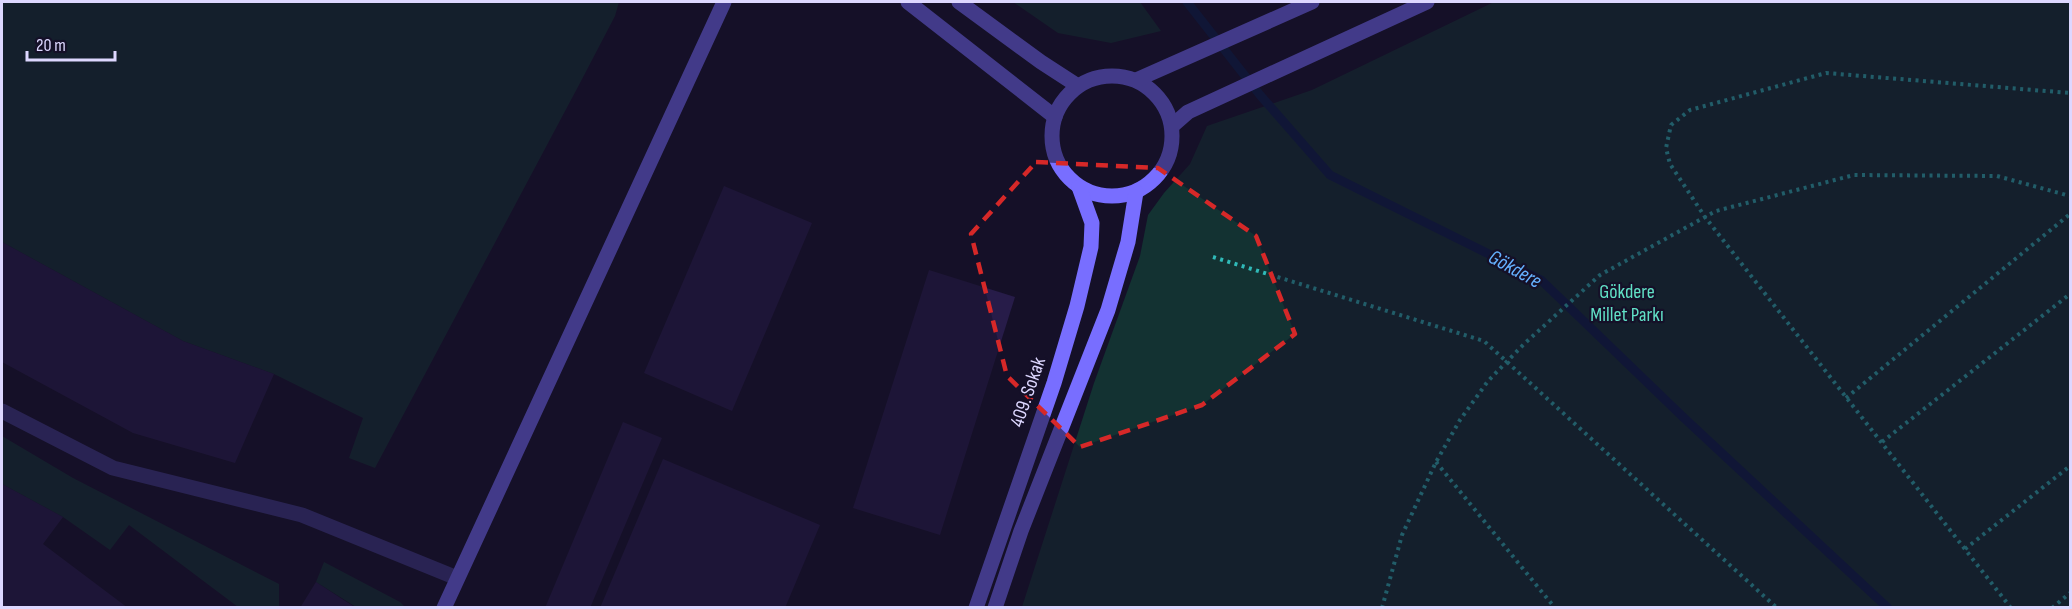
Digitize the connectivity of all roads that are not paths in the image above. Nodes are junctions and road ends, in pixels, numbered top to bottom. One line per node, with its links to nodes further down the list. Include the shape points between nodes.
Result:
1 (724, 2): 13 (main road)
2 (908, 2): 8 (main road)
3 (959, 2): 7 (main road)
4 (1312, 2): 6 (main road)
5 (1427, 2): 9 (main road, via 1188,112)
6 (1136, 80): 7 (main road, via 1116,76); 9 (main road, via 1153,91)
7 (1078, 86): 8 (main road)
8 (1055, 117): 10 (main road, via 1055,156 1065,174)
9 (1172, 126): 11 (main road, via 1172,146 1166,165 1153,181)
10 (1079, 187): 11 (main road, via 1097,195 1117,197); 15 (main road, 409. Sokak, via 1092,223 1091,247 1077,306)
11 (1136, 192): 16 (main road, via 1128,243 1108,310)
12 (2, 411): 13 (lane, via 113,468 302,515)
13 (457, 578): 14 (main road)
14 (444, 608)
15 (976, 608)
16 (995, 608)

